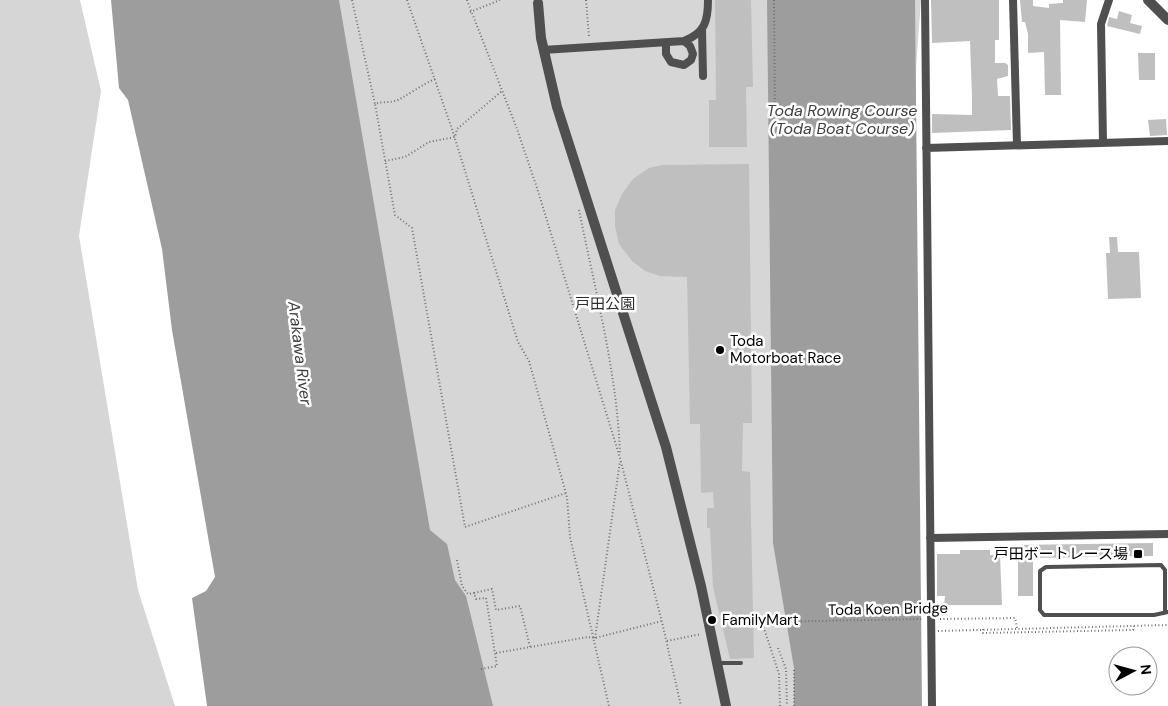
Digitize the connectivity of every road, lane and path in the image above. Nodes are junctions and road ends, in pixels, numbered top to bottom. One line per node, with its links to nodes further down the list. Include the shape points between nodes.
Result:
1 (352, 0): 23 (path)
2 (407, 0): 21 (path)
3 (467, 0): 13 (path)
4 (500, 0): 13 (path)
5 (586, 0): 16 (path)
6 (708, 0): 15 (street, via 708,21)
7 (774, 0): 24 (path)
8 (925, 0): 29 (street)
9 (1013, 0): 28 (street)
10 (1109, 0): 27 (street, via 1101,24)
11 (1148, 0): 14 (street)
12 (538, 3): 19 (street)
13 (470, 12): 22 (path)
14 (1168, 20)
15 (702, 30): 17 (street); 20 (street)
16 (589, 37)
17 (684, 41): 18 (street); 18 (street, via 693,54 684,65 671,62 666,54)
18 (666, 43): 19 (street)
19 (543, 50): 53 (street, via 557,106 666,448)
20 (704, 76)
21 (435, 79): 23 (path, via 396,102 384,100); 25 (path)
22 (502, 90): 25 (path, via 457,129); 32 (path, via 537,188)
23 (375, 104): 30 (path)
24 (775, 111)
25 (454, 137): 30 (path, via 428,142 405,157); 33 (path, via 518,342 529,361)
26 (1168, 141): 27 (street)
27 (1103, 142): 28 (street)
28 (1017, 145): 29 (street)
29 (926, 148): 35 (street)
30 (385, 161): 33 (path, via 395,215 412,228 465,527)
31 (578, 205): 32 (path, via 612,376)
32 (620, 458): 41 (path); 47 (path)
33 (566, 493): 47 (path, via 570,537)
34 (1168, 534): 35 (street)
35 (930, 538): 46 (street)
36 (457, 560): 37 (path, via 462,586 468,594)
37 (474, 592): 50 (path, via 492,590 496,610 520,606); 52 (path, via 476,600 486,598)
38 (1167, 612): 38 (lane, via 1044,615 1040,610 1040,571 1046,567 1161,565 1165,570)
39 (927, 619): 60 (path, Toda Koen Bridge, via 762,622 780,674)
40 (937, 619): 44 (path, Toda Koen Bridge, via 1015,618)
41 (662, 621): 47 (path); 48 (path)
42 (1168, 625): 43 (path)
43 (1134, 626): 44 (path); 45 (path, via 1134,630 983,633)
44 (1017, 628): 45 (path)
45 (983, 629): 46 (path)
46 (932, 631): 63 (street)
47 (595, 638): 50 (path); 57 (path)
48 (667, 641): 49 (path, via 700,634); 58 (path)
49 (704, 641)
50 (530, 648): 52 (path)
51 (778, 648): 61 (path, via 786,669)
52 (496, 654): 55 (path, via 497,666)
53 (717, 663): 54 (lane); 59 (street)
54 (741, 663)
55 (481, 669)
56 (794, 670): 62 (path)
57 (609, 706)
58 (681, 706)
59 (726, 706)
60 (780, 706)
61 (787, 706)
62 (794, 706)
63 (932, 706)

